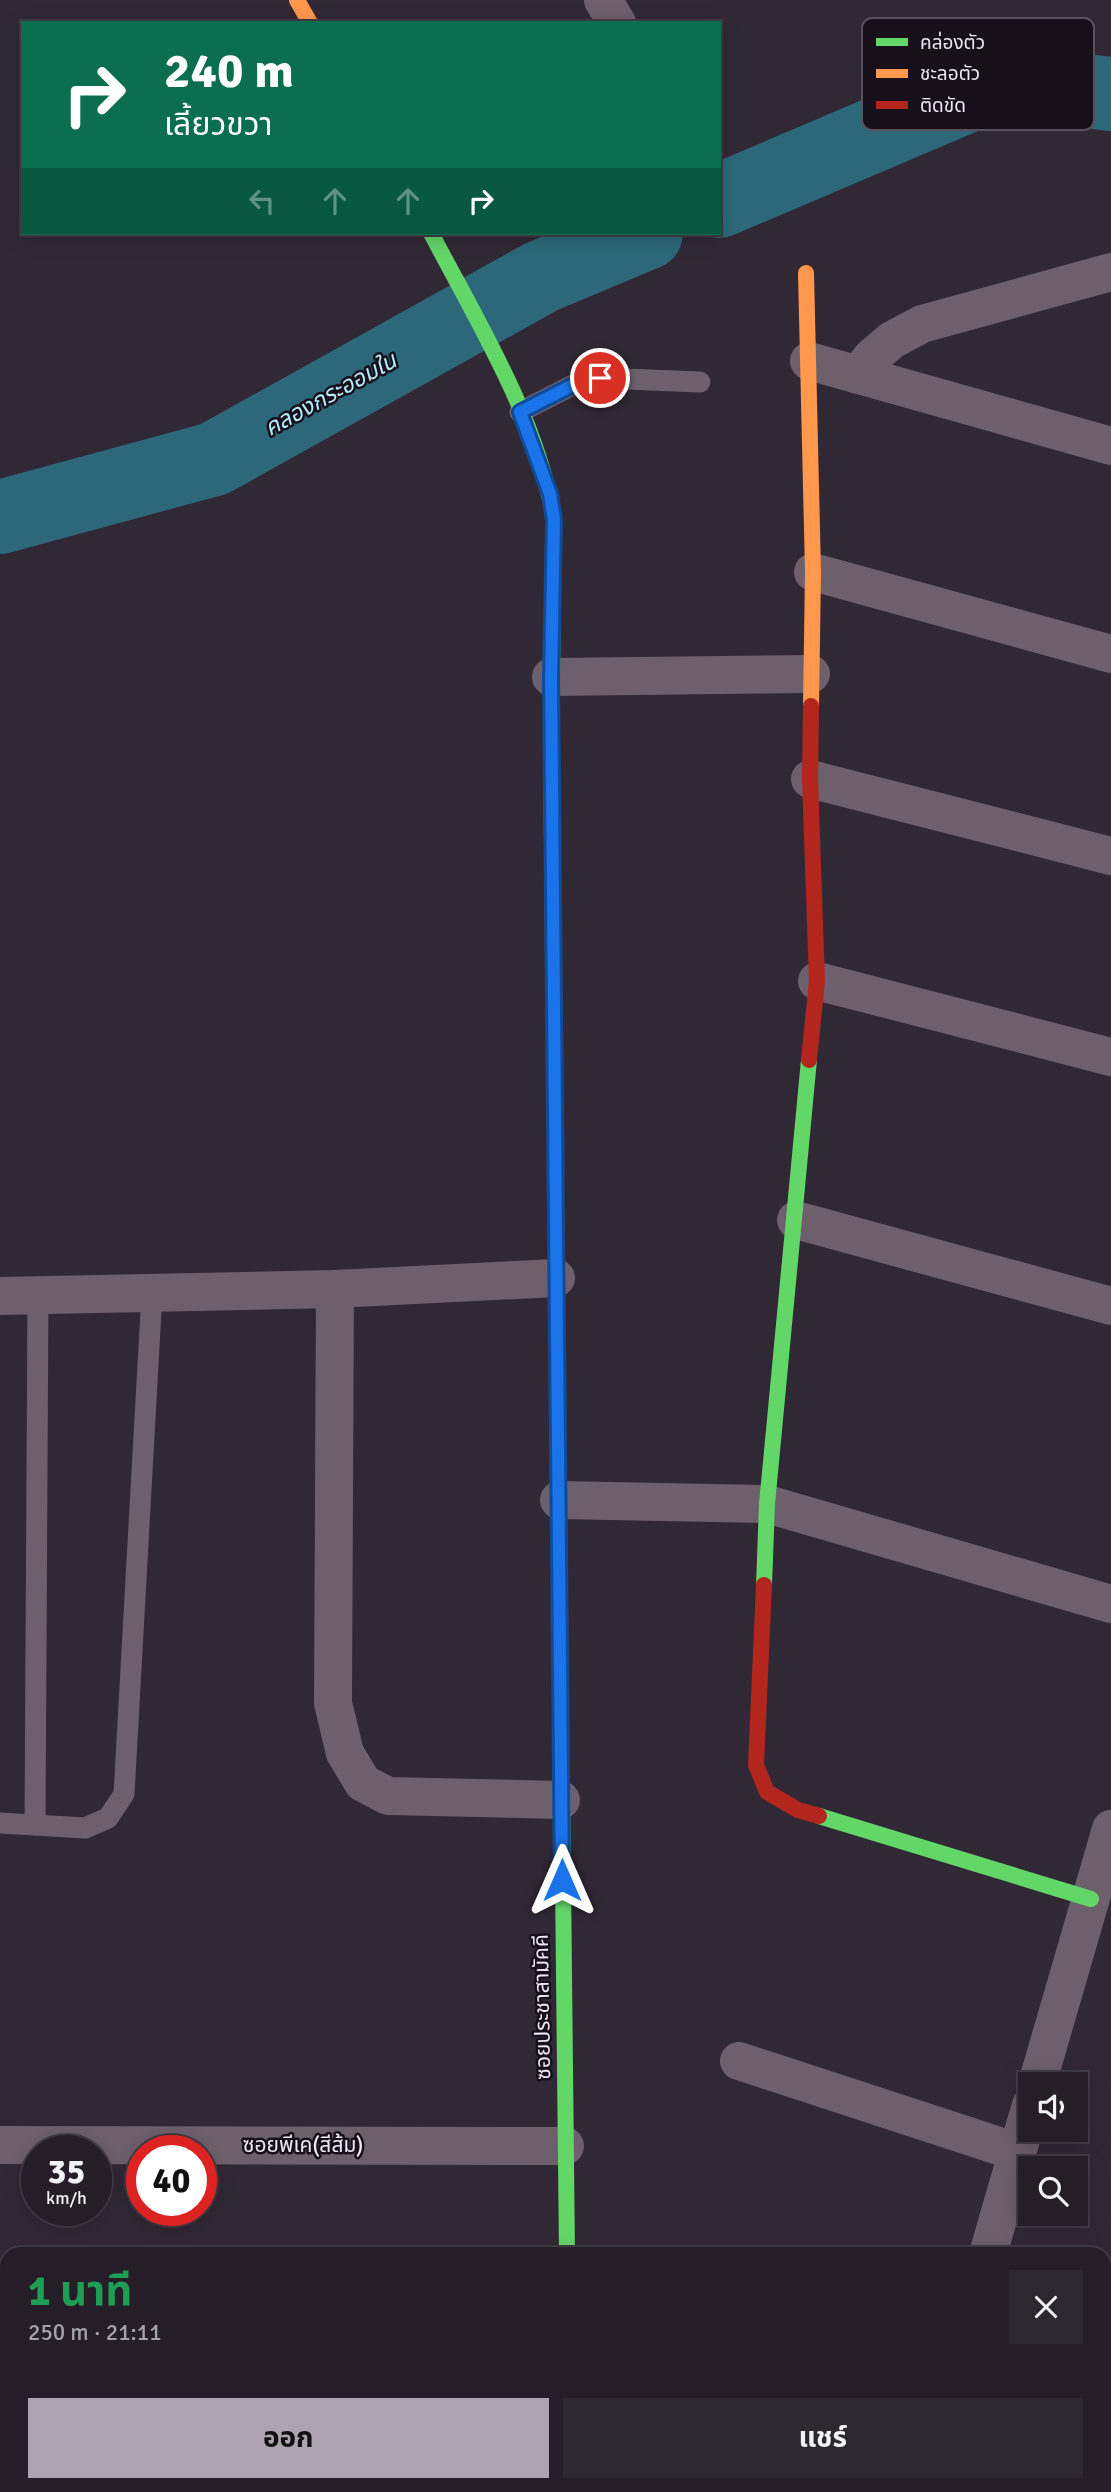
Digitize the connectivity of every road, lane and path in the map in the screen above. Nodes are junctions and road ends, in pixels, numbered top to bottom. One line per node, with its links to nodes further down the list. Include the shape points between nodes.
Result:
1 (297, 0): 3 (street)
2 (603, 0): 4 (street)
3 (309, 21)
4 (616, 21)
5 (432, 235): 11 (street, ซอยประชาสามัคคี)
6 (1111, 272): 9 (street, via 922,324 892,340)
7 (806, 273): 8 (street)
8 (809, 362): 9 (street); 13 (street)
9 (858, 375): 12 (street)
10 (700, 382): 11 (lane, via 600,378)
11 (517, 402): 16 (street, ซอยประชาสามัคคี, via 550,494 554,520)
12 (1111, 446)
13 (813, 572): 14 (street); 15 (street)
14 (1111, 654)
15 (811, 674): 16 (street); 17 (street)
16 (551, 677): 22 (street, ซอยประชาสามัคคี)
17 (810, 779): 18 (street); 19 (street)
18 (1111, 856)
19 (817, 981): 20 (street); 21 (street)
20 (1111, 1057)
21 (796, 1220): 27 (street); 29 (street)
22 (556, 1278): 23 (street); 28 (street, ซอยประชาสามัคคี)
23 (335, 1289): 24 (street); 31 (street, via 333,1703 345,1753 362,1783 388,1796)
24 (152, 1293): 25 (street); 33 (lane, via 124,1794 108,1818 85,1828)
25 (38, 1295): 26 (street); 33 (lane)
26 (0, 1296)
27 (1111, 1306)
28 (559, 1500): 29 (street); 31 (street, ซอยประชาสามัคคี)
29 (767, 1504): 30 (street); 35 (street, via 756,1765 767,1792 797,1810)
30 (1111, 1604)
31 (561, 1800): 40 (street, ซอยประชาสามัคคี)
32 (0, 1823): 33 (lane)
33 (35, 1825)
34 (1111, 1829): 35 (street)
35 (1091, 1899): 37 (street)
36 (739, 2061): 41 (street)
37 (1041, 2072)
38 (1020, 2142): 41 (street)
39 (0, 2145): 40 (street, ซอยพีเค(สีส้ม))
40 (565, 2146): 42 (street, ซอยประชาสามัคคี)
41 (1017, 2152): 43 (street)
42 (567, 2247)
43 (990, 2247)

